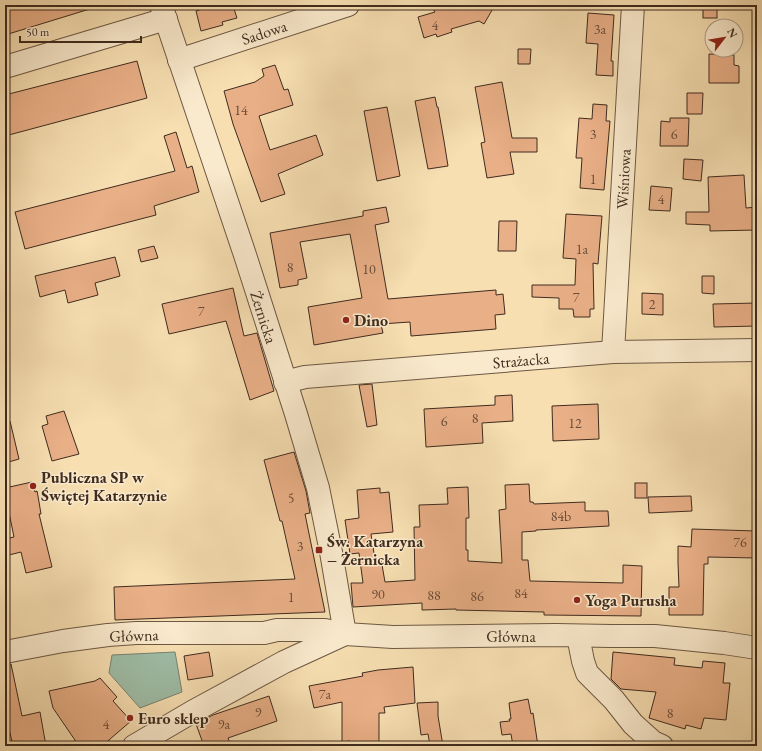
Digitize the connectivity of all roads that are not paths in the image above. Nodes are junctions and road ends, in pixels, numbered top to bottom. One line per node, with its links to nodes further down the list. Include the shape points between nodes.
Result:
1 (348, 5): 4 (street, Sadowa)
2 (633, 5): 7 (street, Wiśniowa)
3 (163, 12): 4 (street, Żernicka); 5 (street)
4 (180, 60): 8 (street, Żernicka)
5 (5, 67)
6 (757, 350): 7 (street, Strażacka)
7 (613, 352): 8 (street, Strażacka, via 305,377)
8 (285, 382): 10 (street, Żernicka, via 318,488)
9 (264, 633): 10 (street, Główna, via 277,630 325,630); 13 (street, Główna, via 292,642); 14 (street, Główna, via 108,635); 15 (street, via 277,647)
10 (345, 634): 11 (street, Główna, via 393,637); 13 (street)
11 (578, 636): 12 (street, Główna, via 655,636); 17 (street, via 587,673 633,724)
12 (757, 648)
13 (309, 651): 15 (street)
14 (5, 652)
15 (284, 662): 16 (street)
16 (134, 746)
17 (662, 746)

